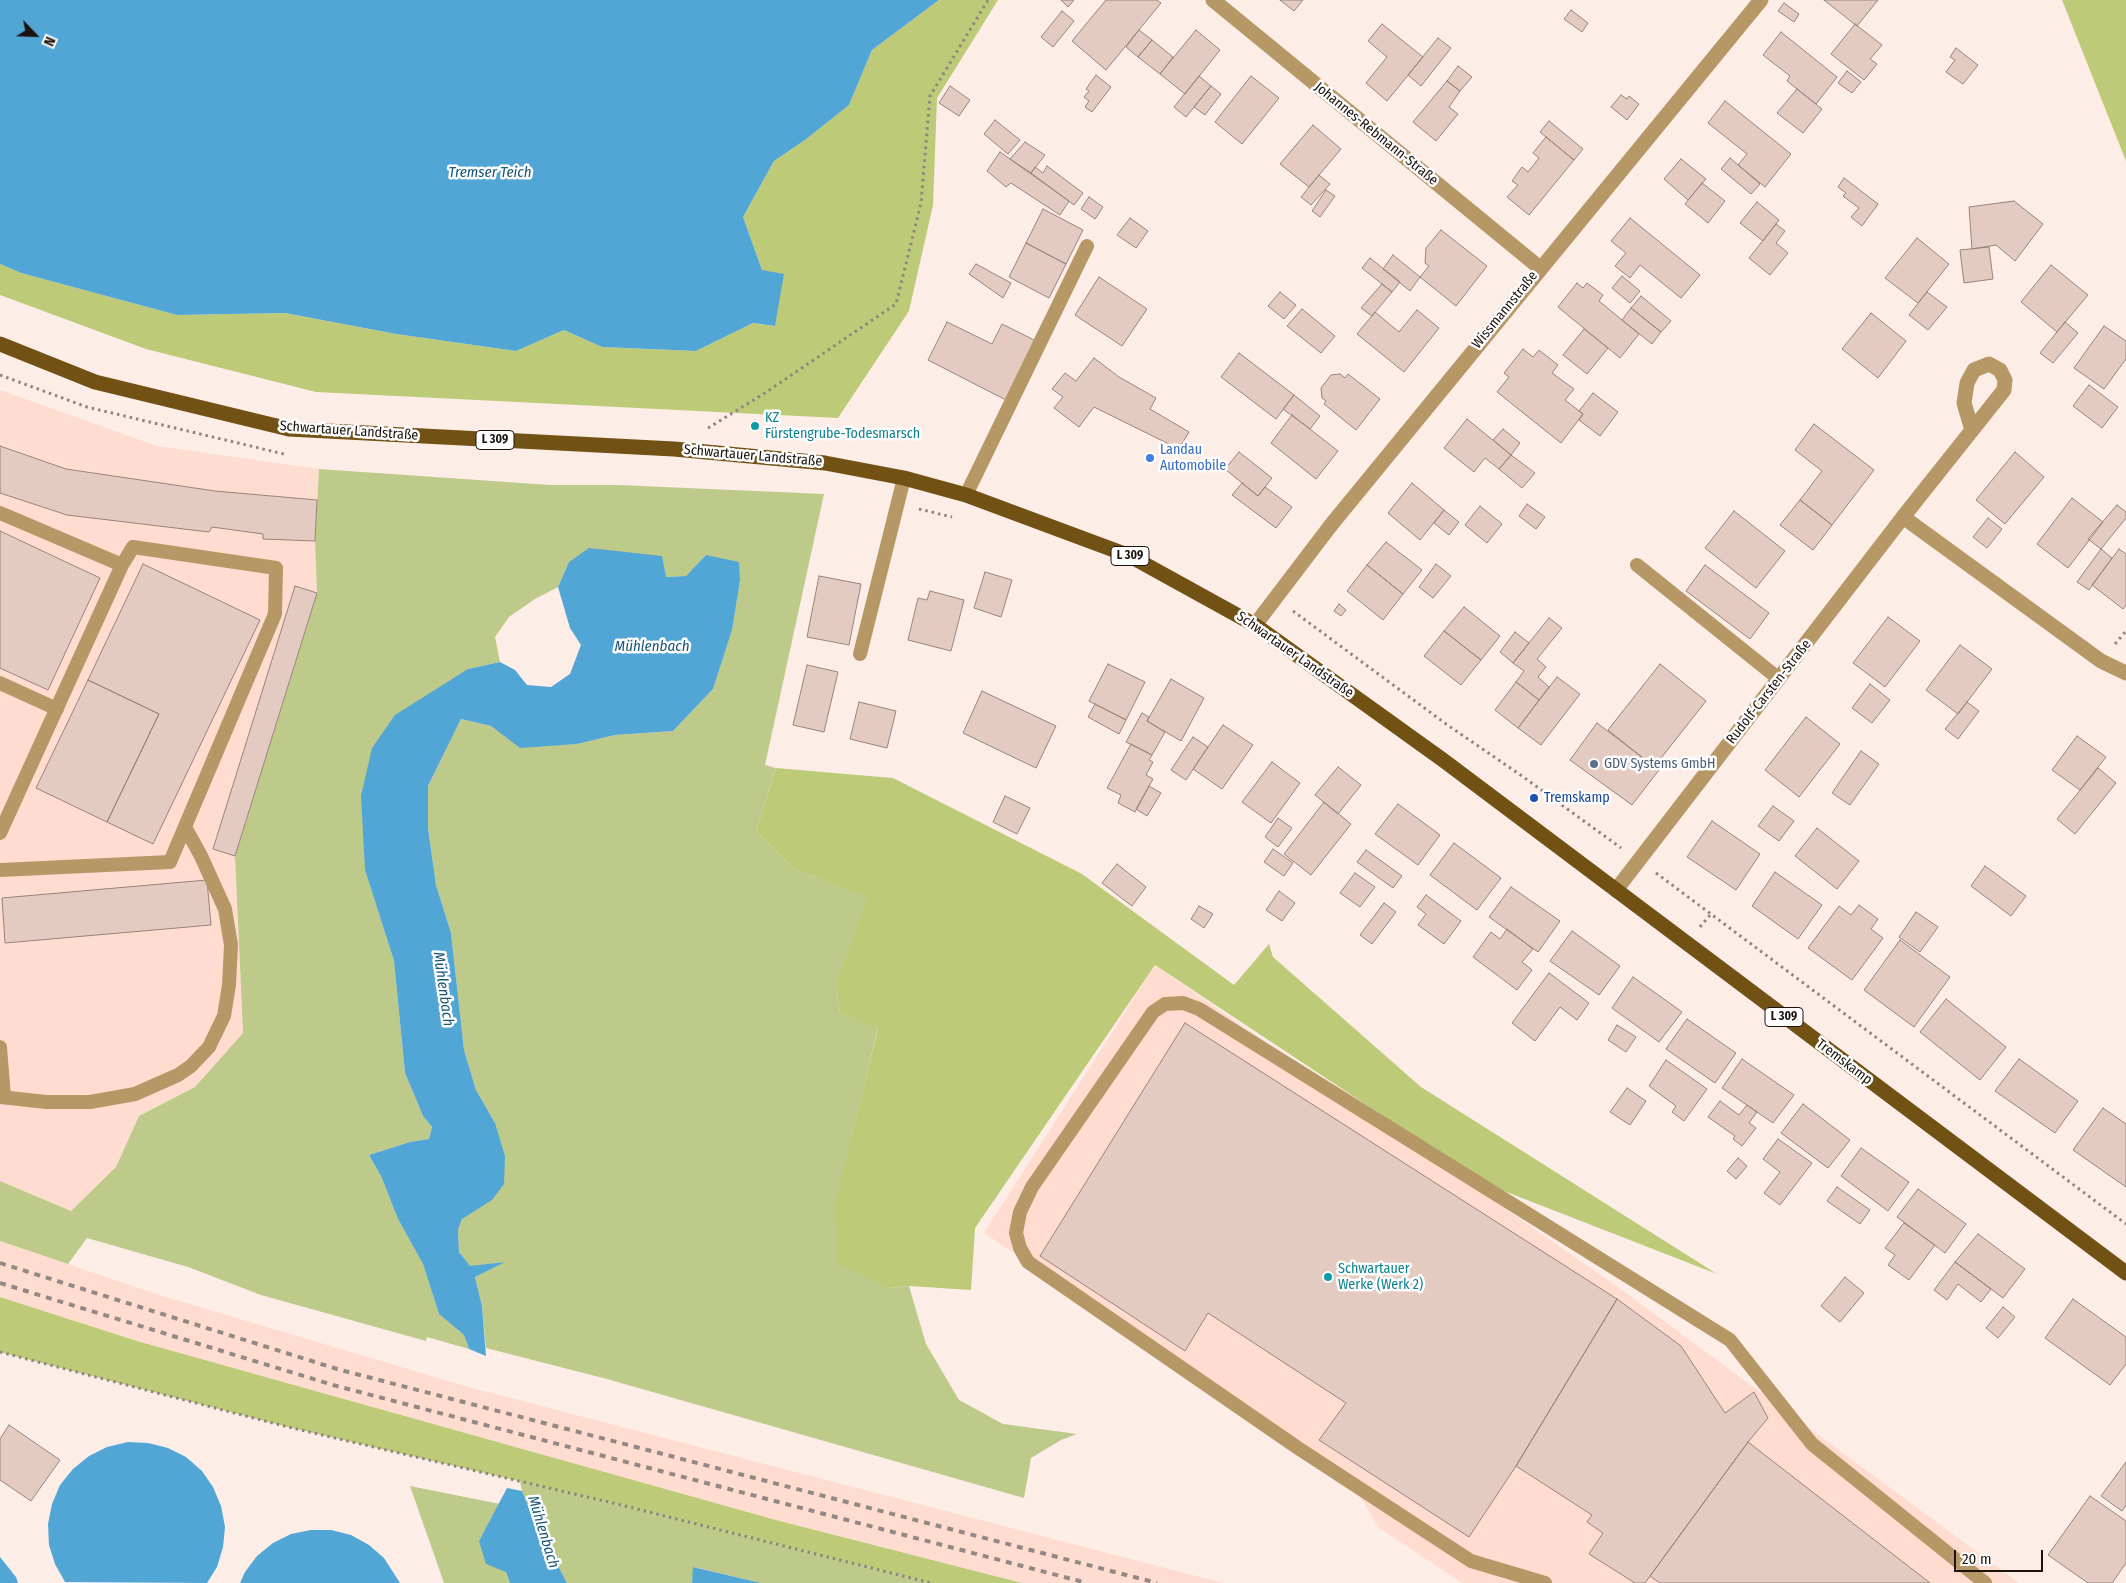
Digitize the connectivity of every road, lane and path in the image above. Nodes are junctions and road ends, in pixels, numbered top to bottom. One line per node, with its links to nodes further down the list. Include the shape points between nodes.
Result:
1 (988, 0): 8 (path, via 930,96 921,203 896,304)
2 (1761, 0): 5 (street, Wissmannstraße)
3 (1220, 2): 5 (street, Johannes-Rebmann-Straße)
4 (1087, 246): 12 (lane)
5 (1540, 268): 19 (street, Wissmannstraße)
6 (0, 344): 11 (main road, Schwartauer Landstraße / L 309, via 95,382 289,429 674,449 825,463)
7 (0, 375): 10 (path, via 87,407)
8 (707, 429)
9 (1972, 430): 15 (street, Rudolf-Carsten-Straße)
10 (294, 454)
11 (904, 478): 12 (main road, Schwartauer Landstraße / L 309); 13 (lane)
12 (966, 495): 20 (main road, Schwartauer Landstraße / L 309, via 1130,556)
13 (898, 504): 16 (path); 21 (lane)
14 (0, 514): 17 (lane)
15 (1903, 517): 22 (street, via 2101,661); 23 (street, Rudolf-Carsten-Straße)
16 (961, 520)
17 (122, 565): 25 (lane); 27 (lane, via 133,547 276,568 275,614)
18 (1637, 565): 23 (lane)
19 (1275, 597): 20 (street, Wissmannstraße); 29 (path)
20 (1255, 624): 26 (main road, Schwartauer Landstraße / L 309)
21 (860, 654)
22 (2126, 673)
23 (1779, 679): 29 (street, Rudolf-Carsten-Straße)
24 (0, 683): 25 (lane)
25 (57, 709): 28 (lane)
26 (1443, 760): 31 (main road, Tremskamp / L 309)
27 (185, 827): 30 (lane, via 170,862); 33 (lane, via 225,909 231,945 224,1016 209,1047 178,1075 135,1094 90,1102)
28 (0, 833)
29 (1638, 861): 31 (street, Rudolf-Carsten-Straße); 34 (path)
30 (0, 870)
31 (1616, 890): 35 (main road, Tremskamp / L 309)
32 (0, 1047): 33 (lane)
33 (2, 1097)
34 (2126, 1224)
35 (2126, 1273)
36 (0, 1352): 37 (path, via 288,1427 613,1503)
37 (931, 1583)
38 (1545, 1583): 39 (lane, via 1471,1561 1298,1448 1028,1262 1016,1233 1020,1212 1032,1187 1153,1012 1165,1004 1183,1003 1199,1009 1730,1340 1812,1444)
39 (1985, 1583)

